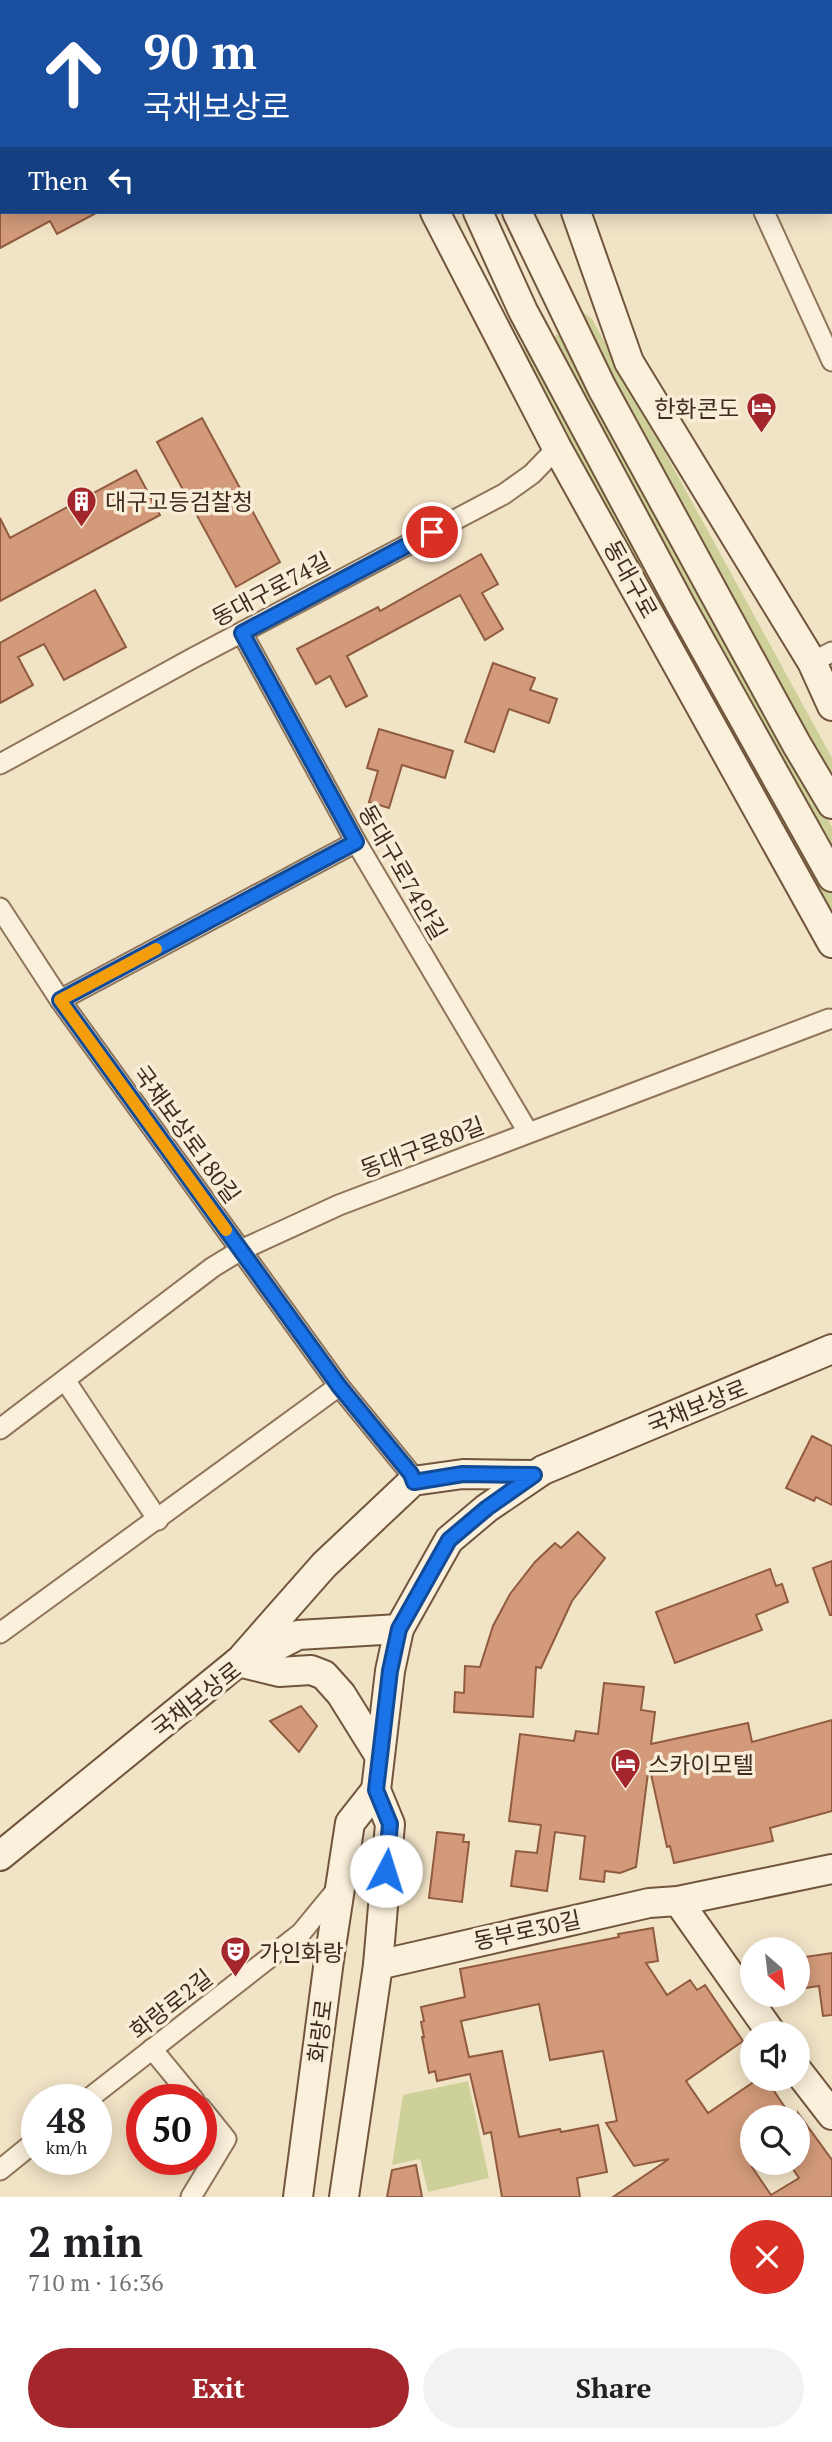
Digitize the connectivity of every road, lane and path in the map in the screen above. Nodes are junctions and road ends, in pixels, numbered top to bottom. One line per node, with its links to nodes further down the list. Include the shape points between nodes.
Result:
1 (436, 214): 7 (main road, 동대구로)
2 (479, 214): 14 (main road, 동대구로, via 523,311)
3 (518, 214): 12 (main road, via 602,388)
4 (577, 214): 9 (main road, via 629,362)
5 (765, 214): 6 (street)
6 (829, 356)
7 (557, 448): 8 (street, 동대구로74길, via 504,494); 16 (main road, 동대구로)
8 (242, 633): 11 (street, 동대구로74길); 13 (street, 동대구로74안길)
9 (822, 657): 10 (main road)
10 (832, 706)
11 (0, 764)
12 (832, 804)
13 (356, 842): 17 (street); 19 (street, 동대구로74안길)
14 (832, 877)
15 (0, 908): 17 (street, 국채보상로180길)
16 (832, 943)
17 (60, 1000): 20 (street, 국채보상로180길)
18 (829, 1018): 19 (street, 동대구로80길)
19 (528, 1132): 20 (street, 동대구로80길, via 339,1205)
20 (241, 1250): 22 (street, 동대구로80길); 23 (street, 국채보상로180길)
21 (829, 1350): 25 (main road, 국채보상로)
22 (65, 1380): 24 (street, 동대구로80길); 27 (street)
23 (339, 1386): 26 (street, 국채보상로180길); 27 (street)
24 (0, 1429)
25 (534, 1475): 26 (main road, via 463,1474); 28 (main road, 국채보상로, via 449,1540)
26 (414, 1482): 30 (main road, via 324,1566)
27 (158, 1520): 29 (street)
28 (399, 1629): 30 (main road, 국채보상로, via 298,1635); 31 (main road, 화랑로)
29 (0, 1633)
30 (239, 1662): 31 (main road, via 279,1672 311,1670 324,1675); 33 (main road, 국채보상로)
31 (379, 1755): 32 (main road, 화랑로)
32 (376, 1790): 35 (main road, 화랑로, via 350,1823); 37 (main road, 화랑로, via 390,1824)
33 (0, 1856)
34 (832, 1869): 36 (main road, 동부로30길)
35 (341, 1884): 39 (street, 화랑로2길, via 301,1933); 50 (main road, 화랑로)
36 (678, 1901): 37 (main road, 동부로30길, via 636,1906); 38 (main road)
37 (378, 1965): 51 (main road, 화랑로)
38 (763, 2021)
39 (152, 2049): 40 (street, 화랑로2길); 41 (street)
40 (107, 2084)
41 (181, 2084)
42 (810, 2087): 43 (main road)
43 (832, 2115)
44 (217, 2128): 46 (street, via 226,2139)
45 (21, 2153): 47 (street)
46 (217, 2154)
47 (0, 2169)
48 (204, 2175): 49 (street)
49 (191, 2197)
50 (298, 2197)
51 (344, 2197)

